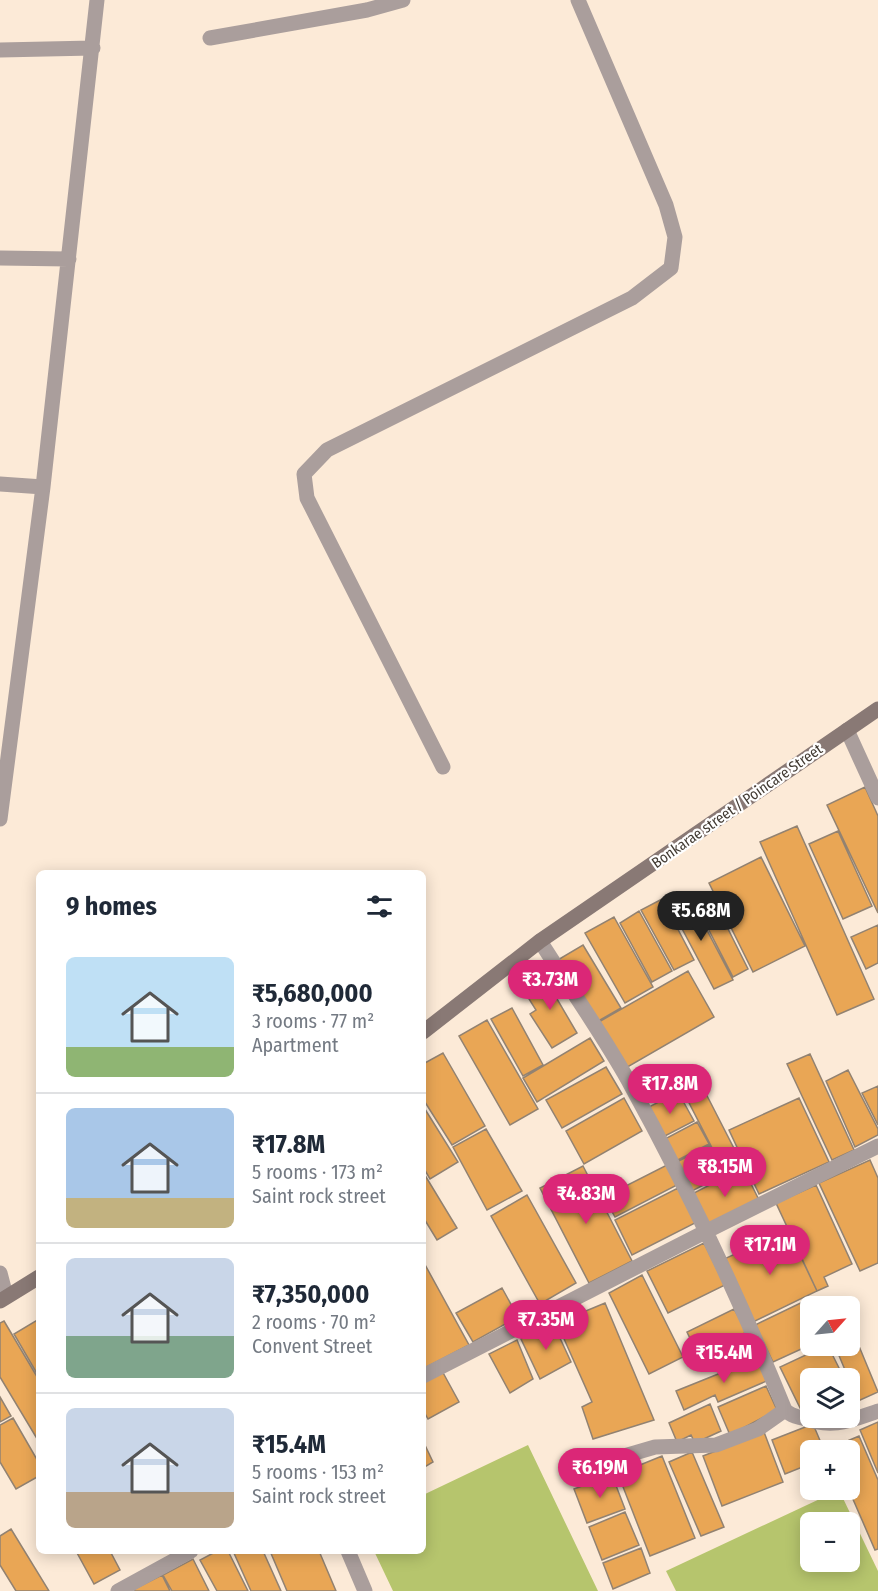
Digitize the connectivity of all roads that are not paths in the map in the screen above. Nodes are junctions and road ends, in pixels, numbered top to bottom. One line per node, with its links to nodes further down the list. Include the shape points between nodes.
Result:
1 (97, 0): 5 (street)
2 (404, 0): 4 (street)
3 (578, 0): 15 (street, via 666,205 675,237 671,268 632,298 327,450 304,474 307,498)
4 (210, 38)
5 (93, 48): 6 (street); 8 (street)
6 (0, 50)
7 (0, 258): 8 (street)
8 (69, 259): 10 (street)
9 (0, 484): 10 (street)
10 (43, 487): 13 (street)
11 (0, 707): 13 (street)
12 (878, 710): 14 (street, Bonkarae street / Poincare Street)
13 (14, 714): 17 (street)
14 (847, 730): 16 (street); 18 (street, Bonkarae street / Poincare Street)
15 (443, 767)
16 (878, 798)
17 (0, 819)
18 (540, 941): 19 (street, Bonkarae street / Poincare Street); 21 (street, via 627,1078)
19 (426, 1030)
20 (878, 1146): 21 (street)
21 (707, 1231): 25 (street); 27 (street)
22 (0, 1273): 24 (street)
23 (36, 1279): 24 (street)
24 (3, 1299)
25 (426, 1374)
26 (878, 1411): 27 (street, via 835,1425)
27 (787, 1412): 28 (street, via 758,1429 716,1444 655,1447)
28 (573, 1472)
29 (186, 1554): 31 (street)
30 (349, 1554): 32 (street)
31 (118, 1591)
32 (365, 1591)

